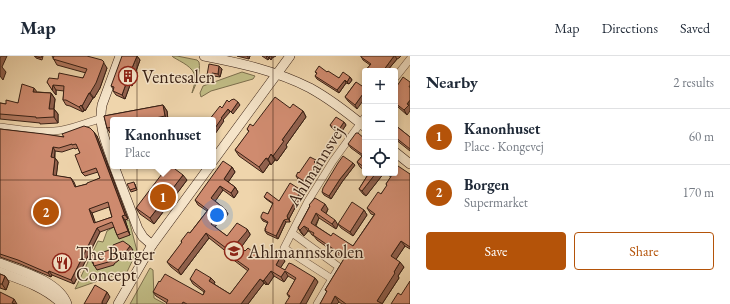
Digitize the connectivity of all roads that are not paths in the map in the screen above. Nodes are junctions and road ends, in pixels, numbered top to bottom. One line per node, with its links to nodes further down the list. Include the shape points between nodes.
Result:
1 (120, 56): 7 (street, via 102,105)
2 (204, 56): 5 (street)
3 (290, 56): 5 (street)
4 (410, 59): 6 (street)
5 (277, 74): 8 (street, via 309,88); 13 (street)
6 (398, 74)
7 (100, 119): 10 (street, via 54,131 40,132); 11 (street)
8 (362, 121)
9 (362, 123): 17 (street, Ahlmannsvej, via 329,167)
10 (0, 127)
11 (110, 154)
12 (398, 154): 14 (street)
13 (216, 158)
14 (410, 164)
15 (115, 169): 18 (street, via 138,229)
16 (208, 169): 18 (street)
17 (292, 233): 21 (street, Ahlmannsvej, via 339,267); 21 (street, Ahlmannsvej, via 284,248)
18 (152, 245): 24 (street)
19 (0, 263): 22 (street, via 42,280)
20 (0, 272): 22 (street)
21 (332, 279): 25 (street, Ahlmannsvej)
22 (57, 296): 23 (street)
23 (67, 304)
24 (118, 304)
25 (317, 304)

